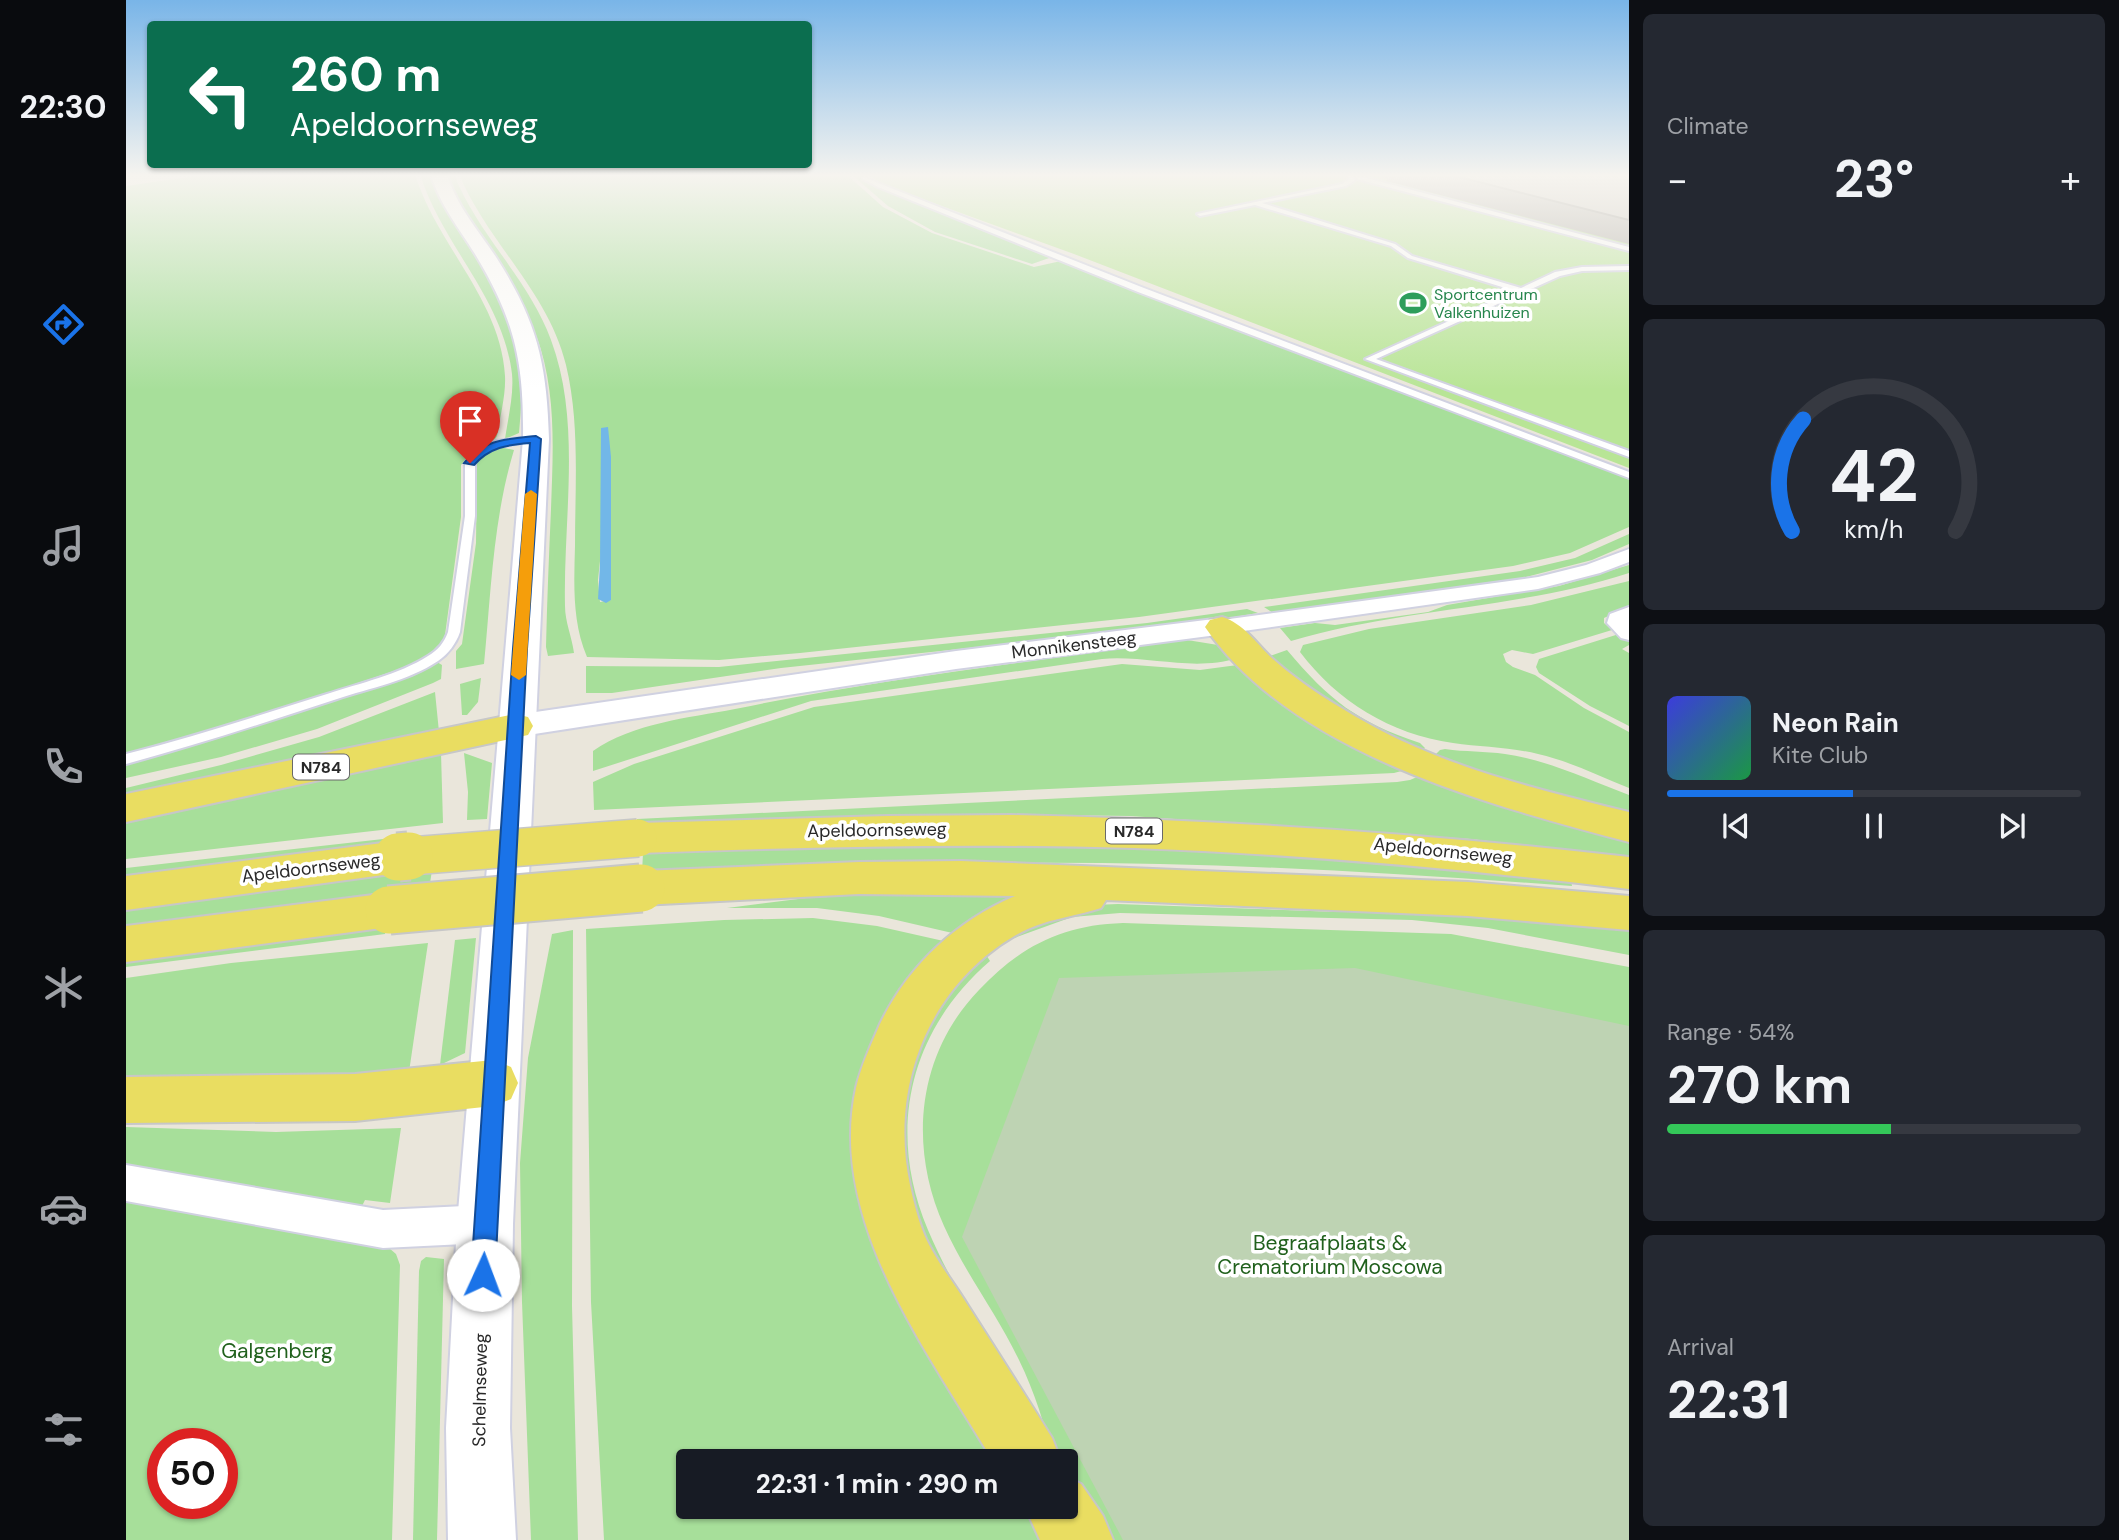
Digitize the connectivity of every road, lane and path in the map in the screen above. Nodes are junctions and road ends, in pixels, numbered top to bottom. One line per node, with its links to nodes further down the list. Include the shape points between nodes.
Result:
1 (477, 246): 8 (main road, Schelmseweg, via 514,306 529,345 536,390)
2 (1032, 246): 10 (lane)
3 (1394, 246): 7 (lane, via 1410,257)
4 (1629, 249): 5 (lane)
5 (1617, 255)
6 (1629, 268): 7 (lane, via 1582,269)
7 (1521, 290): 9 (lane, via 1369,359)
8 (536, 439): 15 (main road, Schelmseweg); 16 (lane, via 499,443 470,463 469,526 454,632 442,652 381,680)
9 (1629, 454)
10 (1629, 475)
11 (1629, 555): 13 (street, Monnikensteeg, via 1525,585)
12 (1629, 614): 14 (street, via 1618,623)
13 (1222, 627): 15 (street, Monnikensteeg, via 956,660); 18 (main road, via 1249,658 1290,691 1384,746 1515,798)
14 (1629, 633)
15 (515, 726): 17 (main road, N784); 24 (main road, Schelmseweg)
16 (126, 759)
17 (126, 808)
18 (1629, 827)
19 (1629, 873): 21 (main road, Apeldoornseweg / N784, bridge, via 1437,850 1183,833 941,828 638,838 398,857)
20 (1160, 884): 22 (main road, via 1468,899); 23 (main road, bridge, via 961,877 641,888 388,910); 28 (main road, via 1044,903 1014,915 971,943 936,979 909,1018 887,1063 877,1120 878,1157 895,1233 919,1284)
21 (126, 893)
22 (1629, 913)
23 (126, 944)
24 (493, 1083): 25 (main road, via 427,1094 318,1102); 27 (main road, Schelmseweg)
25 (126, 1100)
26 (126, 1183): 27 (street, via 383,1229)
27 (485, 1224): 30 (main road, Schelmseweg, via 478,1428)
28 (1022, 1449)
29 (1066, 1519): 31 (main road)
30 (482, 1540)
31 (1079, 1540)

